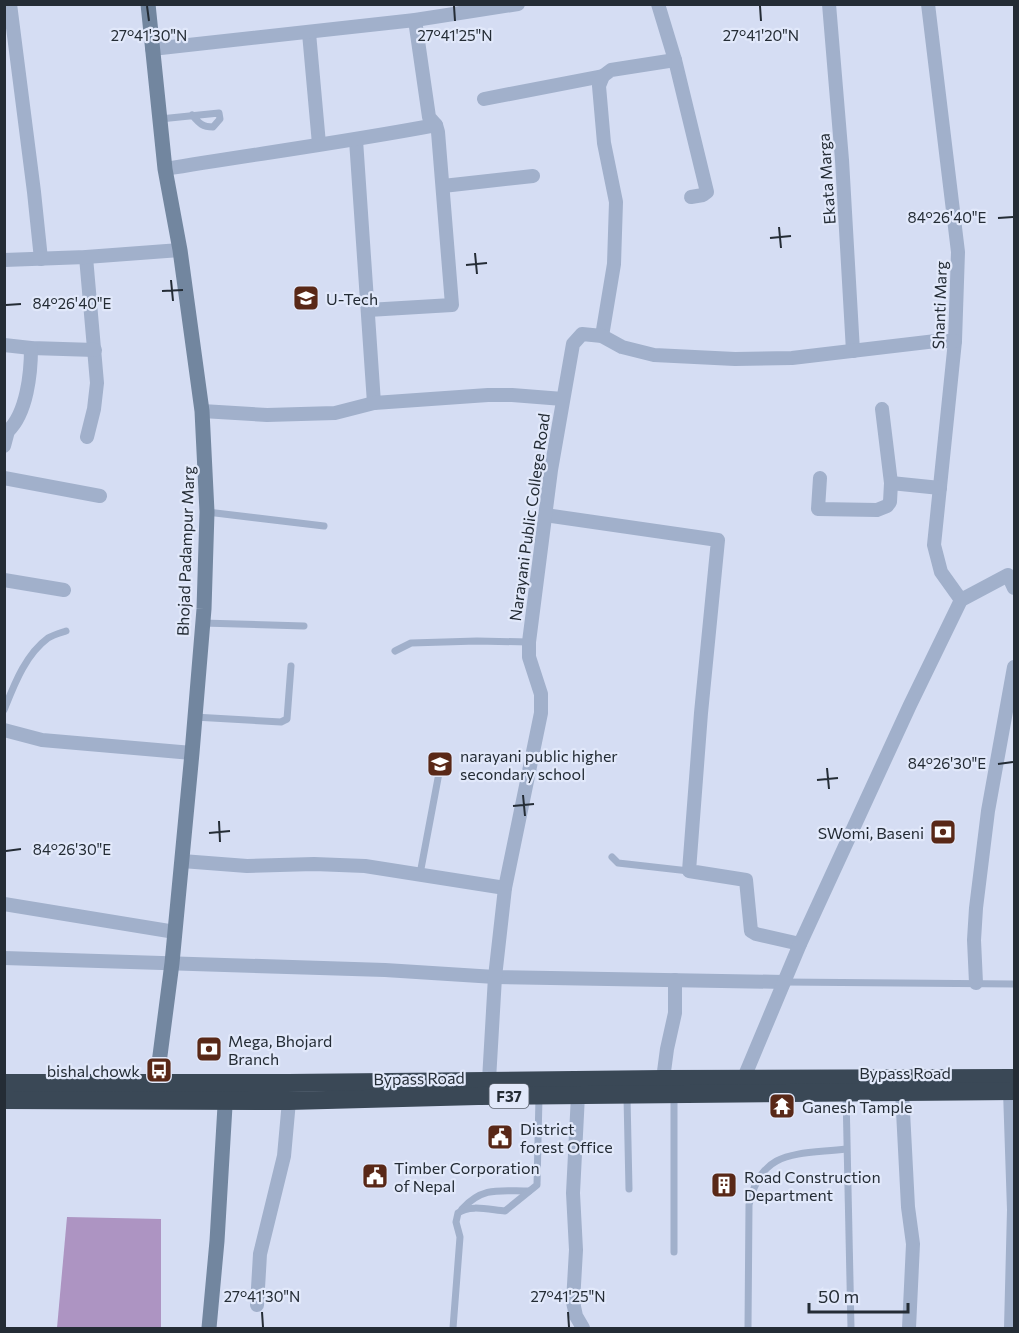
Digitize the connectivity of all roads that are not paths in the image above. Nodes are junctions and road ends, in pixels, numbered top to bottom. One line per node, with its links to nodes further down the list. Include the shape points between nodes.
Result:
1 (10, 4): 25 (street)
2 (148, 4): 9 (street, Bhojad Padampur Marg)
3 (518, 4): 7 (street)
4 (658, 4): 10 (street)
5 (829, 4): 32 (street, Ekata Marga)
6 (928, 4): 28 (street, Shanti Marg, via 958,252)
7 (415, 20): 8 (street); 15 (street, via 429,117)
8 (309, 33): 9 (street); 17 (street)
9 (152, 49): 14 (street, Bhojad Padampur Marg)
10 (675, 60): 11 (street, via 611,70); 21 (street, via 707,192)
11 (603, 76): 12 (street); 27 (street, via 599,87 604,143 616,202 614,264)
12 (484, 99)
13 (192, 115): 14 (lane)
14 (160, 119): 18 (street, Bhojad Padampur Marg)
15 (436, 125): 16 (street); 20 (street)
16 (356, 140): 17 (street); 26 (street)
17 (319, 144): 18 (street)
18 (165, 169): 22 (street, Bhojad Padampur Marg)
19 (533, 176): 20 (street)
20 (443, 186): 26 (street, via 452,305)
21 (692, 197)
22 (180, 250): 23 (street); 36 (street, Bhojad Padampur Marg)
23 (86, 257): 25 (street); 31 (street)
24 (4, 260): 25 (street)
25 (41, 260)
26 (368, 310): 34 (street)
27 (602, 336): 32 (street, via 622,347 654,356 792,358); 33 (street, Narayani Public College Road, via 582,334 573,344)
28 (955, 341): 32 (street); 43 (street, Shanti Marg)
29 (4, 345): 30 (street)
30 (31, 348): 31 (street); 37 (street, via 22,410 17,422)
31 (95, 350): 38 (street, via 97,383)
32 (853, 351)
33 (563, 399): 34 (street, via 488,395); 46 (street, Narayani Public College Road)
34 (374, 403): 36 (street, via 335,413 267,415)
35 (882, 409): 42 (street)
36 (202, 411): 45 (street, Bhojad Padampur Marg)
37 (6, 430): 39 (street)
38 (87, 437)
39 (4, 446)
40 (4, 478): 44 (street)
41 (820, 478): 42 (street, via 818,509 883,509 890,502)
42 (891, 483): 43 (street)
43 (940, 488): 52 (street, Shanti Marg, via 934,545 941,572)
44 (100, 496)
45 (207, 512): 47 (lane); 53 (street, Bhojad Padampur Marg)
46 (545, 515): 56 (street, Narayani Public College Road); 67 (street, via 718,540)
47 (324, 526)
48 (1011, 572): 50 (street); 52 (street)
49 (4, 580): 51 (street)
50 (1014, 588)
51 (64, 590)
52 (961, 600): 72 (street)
53 (202, 623): 54 (lane); 61 (street, Bhojad Padampur Marg)
54 (304, 626)
55 (66, 631): 60 (lane, via 38,648 14,685)
56 (529, 642): 57 (lane, via 411,644); 69 (street, Narayani Public College Road, via 529,657 541,694 541,713)
57 (395, 651)
58 (291, 666): 61 (lane, via 287,719 281,722)
59 (1014, 667): 78 (street, via 988,812 976,908)
60 (4, 710)
61 (194, 717): 63 (street, Bhojad Padampur Marg)
62 (4, 730): 63 (street, via 42,740)
63 (192, 753): 66 (street, Bhojad Padampur Marg)
64 (442, 757): 68 (lane)
65 (612, 857): 67 (lane, via 618,863)
66 (182, 861): 68 (street, via 247,866 339,864); 71 (street, Bhojad Padampur Marg)
67 (689, 871): 72 (street, via 746,880 752,931)
68 (420, 874): 69 (street)
69 (505, 888): 75 (street, Narayani Public College Road)
70 (4, 904): 71 (street)
71 (175, 932): 74 (street, Bhojad Padampur Marg)
72 (800, 944): 77 (street)
73 (4, 958): 74 (street)
74 (172, 963): 75 (street); 85 (street, Bhojad Padampur Marg)
75 (495, 977): 76 (street); 80 (street, Narayani Public College Road)
76 (675, 980): 77 (street); 83 (street, via 675,1012 667,1049)
77 (784, 982): 78 (lane); 81 (street)
78 (976, 983): 79 (lane)
79 (1014, 984)
80 (489, 1080): 83 (highway, Bypass Road / F37); 86 (highway, Bypass Road / F37)
81 (743, 1080): 83 (highway, Bypass Road / F37); 84 (highway, Bypass Road / F37)
82 (4, 1083): 85 (highway, Bypass Road / F37)
83 (671, 1084): 87 (highway, Bypass Road / F37); 91 (highway, Bypass Road / F37); 98 (lane)
84 (1013, 1087): 88 (highway, Bypass Road / F37); 106 (street)
85 (155, 1091): 86 (highway, Bypass Road / F37); 92 (highway, Bypass Road / F37)
86 (226, 1092): 93 (highway, Bypass Road / F37); 100 (street)
87 (846, 1092): 88 (highway, Bypass Road / F37); 94 (lane)
88 (902, 1092): 105 (street, via 913,1244)
89 (539, 1095): 90 (highway, Bypass Road / F37); 93 (highway, Bypass Road / F37); 96 (lane, via 537,1185)
90 (578, 1095): 91 (highway, Bypass Road / F37); 102 (street, via 573,1302)
91 (627, 1095): 95 (lane)
92 (4, 1100)
93 (289, 1101): 99 (street, via 284,1156 260,1254)
94 (846, 1149): 103 (lane, via 788,1156 772,1162 760,1174 749,1205); 104 (lane)
95 (629, 1189)
96 (529, 1191): 97 (lane, via 490,1191 472,1198); 97 (lane, via 505,1211)
97 (462, 1209): 101 (lane, via 456,1222 460,1237)
98 (674, 1252)
99 (257, 1305)
100 (209, 1329)
101 (453, 1329)
102 (583, 1329)
103 (748, 1329)
104 (851, 1329)
105 (909, 1329)
106 (1011, 1329)

